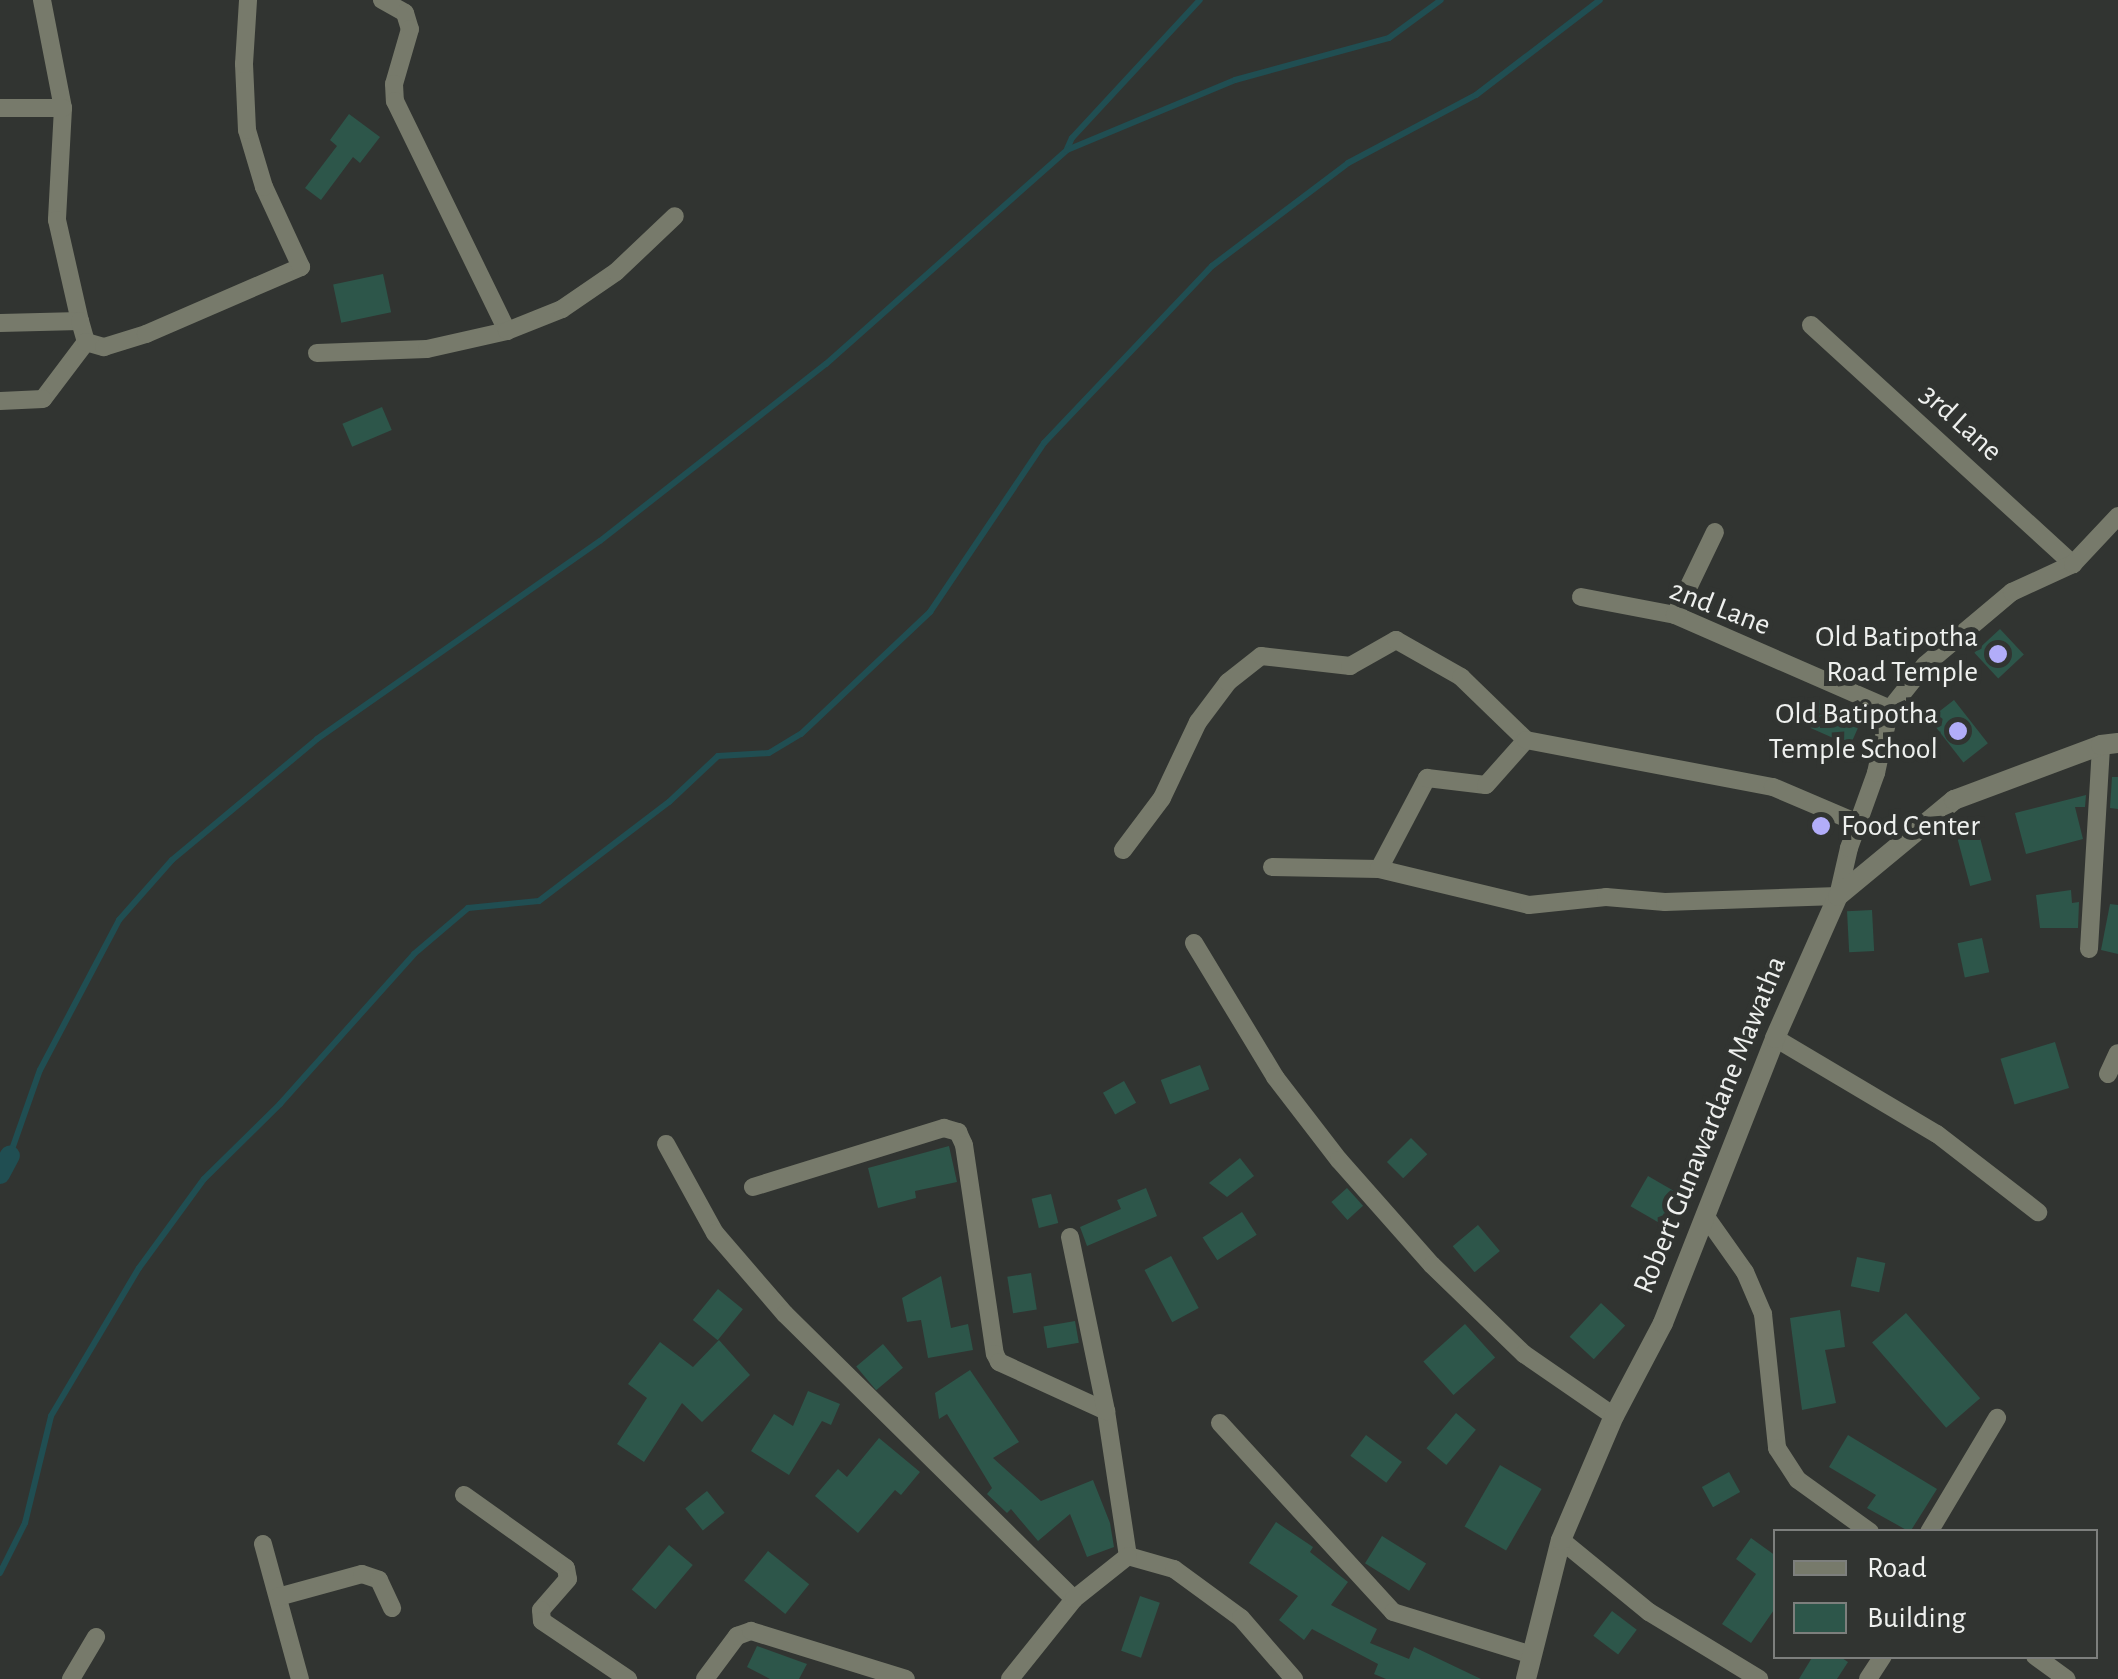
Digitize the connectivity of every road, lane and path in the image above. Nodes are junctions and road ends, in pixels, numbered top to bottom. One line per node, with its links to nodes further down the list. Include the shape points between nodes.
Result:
1 (42, 0): 5 (street)
2 (248, 0): 11 (street, via 247,130 300,268 146,334 104,347)
3 (382, 0): 10 (street, via 405,13 410,29 395,101)
4 (0, 108): 5 (street)
5 (63, 108): 7 (street, via 57,220)
6 (674, 216): 10 (street, via 616,272 562,309)
7 (80, 321): 8 (street); 11 (street)
8 (0, 323)
9 (1811, 324): 16 (street, 3rd Lane)
10 (507, 331): 12 (street, via 427,348)
11 (86, 342): 13 (street, via 42,399)
12 (317, 353)
13 (0, 402)
14 (2118, 516): 16 (street)
15 (1715, 532): 18 (street)
16 (2073, 564): 19 (street, via 2012,592 1924,664)
17 (1581, 598): 18 (street, 2nd Lane)
18 (1675, 615): 19 (street, 2nd Lane)
19 (1890, 709): 22 (street)
20 (1526, 740): 22 (street, via 1773,788); 23 (street, via 1461,677 1396,640 1350,666 1262,656 1228,682 1198,722 1162,798); 25 (street, via 1486,786 1427,778)
21 (2110, 744): 26 (street, Robert Gunawardane Mawatha, via 1954,800); 28 (street)
22 (1858, 823): 26 (street)
23 (1123, 850)
24 (1272, 867): 25 (street)
25 (1379, 869): 26 (street, via 1529,905 1606,896 1665,902)
26 (1838, 896): 29 (street, Robert Gunawardane Mawatha)
27 (1194, 943): 38 (street, via 1275,1078 1339,1160 1524,1354)
28 (2089, 949)
29 (1775, 1038): 34 (street, via 1937,1134); 35 (street, Robert Gunawardane Mawatha)
30 (2118, 1053): 31 (street)
31 (2108, 1074)
32 (666, 1144): 48 (street, via 715,1233 786,1314)
33 (753, 1188): 37 (street, via 944,1128 958,1132 1000,1362)
34 (2038, 1212)
35 (1706, 1218): 38 (street, Robert Gunawardane Mawatha, via 1663,1324); 42 (street, via 1746,1272 1764,1314 1777,1448 1798,1480)
36 (1070, 1237): 37 (street)
37 (1106, 1410): 46 (street)
38 (1614, 1416): 44 (street, Robert Gunawardane Mawatha)
39 (1997, 1418): 43 (street)
40 (1220, 1423): 51 (street, via 1392,1612)
41 (464, 1495): 55 (street, via 566,1568 568,1579 542,1610 542,1621)
42 (1866, 1529)
43 (1931, 1529)
44 (1561, 1540): 51 (street, Robert Gunawardane Mawatha); 61 (street, via 1648,1612)
45 (263, 1544): 47 (street)
46 (1128, 1556): 48 (street); 59 (street, via 1174,1569 1241,1618)
47 (278, 1597): 49 (street, via 362,1574 379,1580); 54 (street)
48 (1074, 1599): 58 (street)
49 (392, 1608)
50 (96, 1636): 53 (street)
51 (1532, 1656): 60 (street, Robert Gunawardane Mawatha)
52 (2040, 1659): 62 (street)
53 (71, 1679)
54 (300, 1679)
55 (628, 1679)
56 (705, 1679): 57 (street, via 737,1636 752,1631)
57 (906, 1679)
58 (1010, 1679)
59 (1294, 1679)
60 (1526, 1679)
61 (1759, 1679)
62 (2067, 1679)

